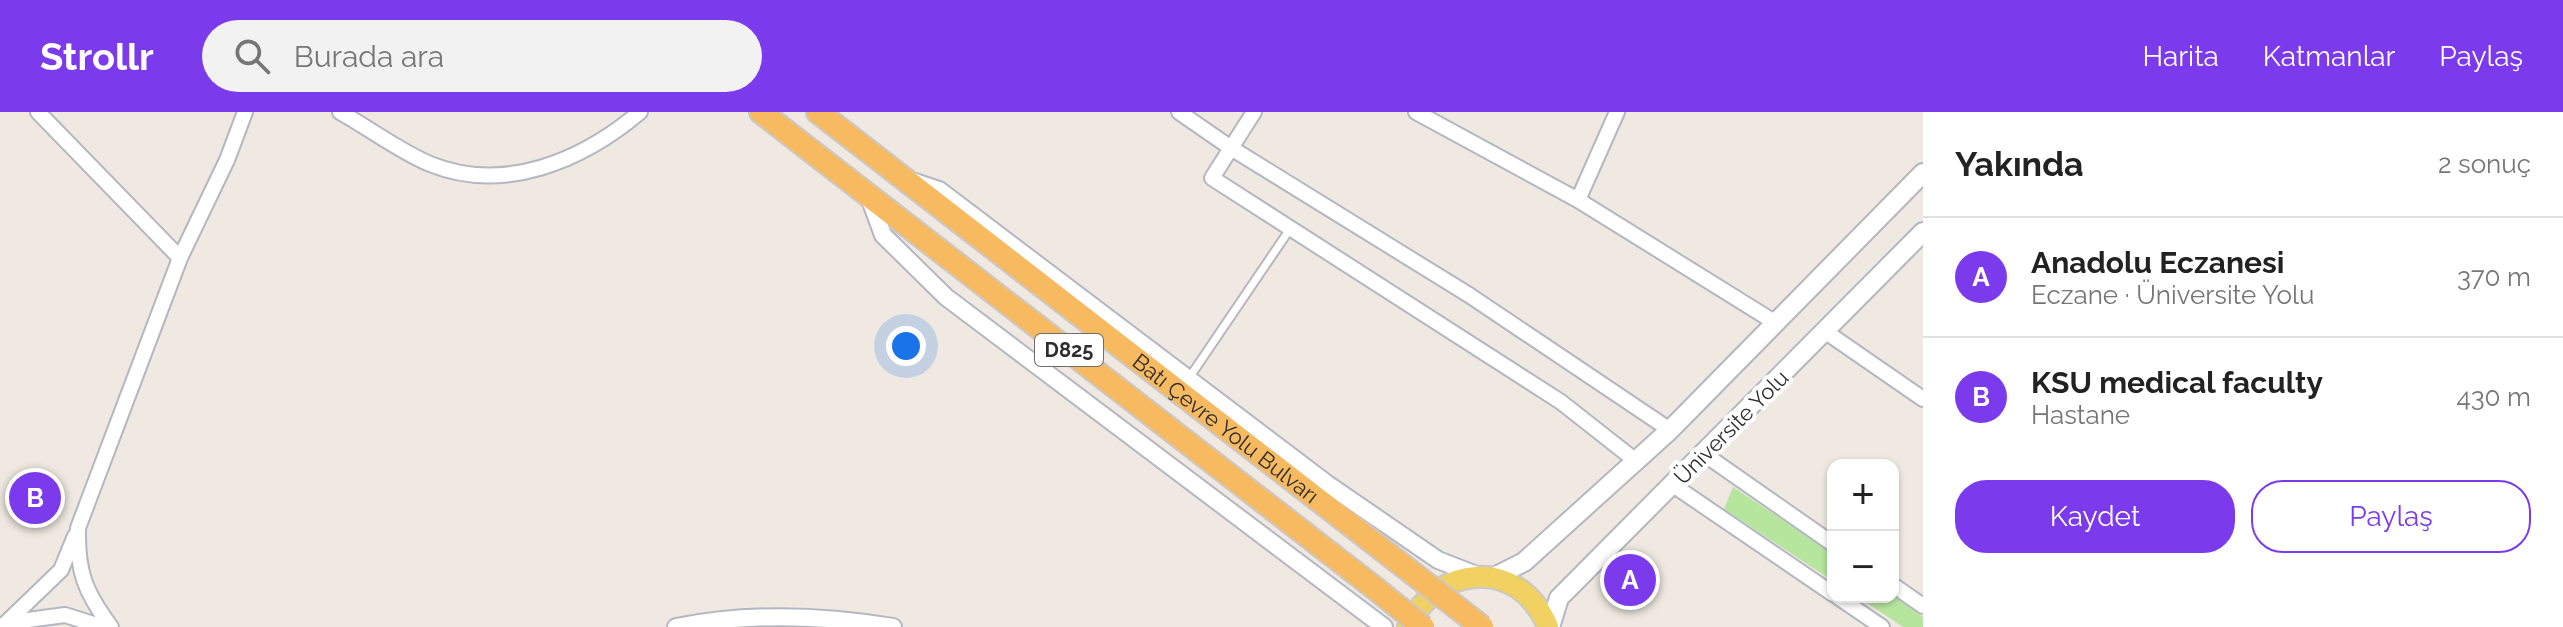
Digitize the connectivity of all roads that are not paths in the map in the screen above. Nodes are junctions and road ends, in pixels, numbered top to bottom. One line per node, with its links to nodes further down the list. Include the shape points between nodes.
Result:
1 (38, 112): 18 (street)
2 (245, 112): 18 (street)
3 (340, 112): 4 (street, via 431,164 492,177 553,167)
4 (640, 112)
5 (761, 112): 14 (highway, Batı Çevre Yolu Bulvarı / D825)
6 (818, 112): 13 (highway, Batı Çevre Yolu Bulvarı / D825)
7 (1179, 112): 11 (street)
8 (1254, 112): 11 (street)
9 (1416, 112): 15 (street)
10 (1617, 112): 15 (street)
11 (1231, 148): 16 (street, via 1212,178); 23 (street, via 1469,295)
12 (1923, 173): 19 (main road)
13 (904, 178): 21 (street, via 939,190); 43 (highway, Batı Çevre Yolu Bulvarı / D825, bridge)
14 (867, 192): 40 (street, via 883,235 946,297); 42 (highway, Batı Çevre Yolu Bulvarı / D825, bridge)
15 (1578, 200): 19 (street)
16 (1291, 228): 21 (lane); 25 (street, via 1561,402)
17 (1923, 232): 20 (main road, Üniversite Yolu)
18 (180, 258): 27 (street)
19 (1776, 323): 23 (main road)
20 (1826, 332): 22 (street); 24 (main road, Üniversite Yolu)
21 (1189, 378): 29 (street, via 1426,552)
22 (1923, 399)
23 (1670, 430): 25 (main road)
24 (1704, 454): 26 (main road, Üniversite Yolu); 28 (street)
25 (1636, 461): 29 (main road, via 1524,562)
26 (1673, 485): 31 (street); 44 (main road, Üniversite Yolu, via 1559,598)
27 (78, 528): 35 (street, via 61,570); 37 (street, via 77,564 90,599)
28 (1827, 540)
29 (1485, 577): 41 (main road, via 1455,580 1434,591); 44 (main road, via 1522,591)
30 (1899, 589): 33 (street)
31 (1827, 590)
32 (1847, 603): 45 (street)
33 (1923, 606)
34 (845, 624): 38 (street, via 738,619); 39 (street)
35 (3, 625): 36 (street, via 65,615)
36 (103, 627)
37 (111, 627)
38 (676, 627)
39 (893, 627)
40 (1384, 627)
41 (1408, 627)
42 (1423, 627)
43 (1482, 627)
44 (1549, 627)
45 (1882, 627)

